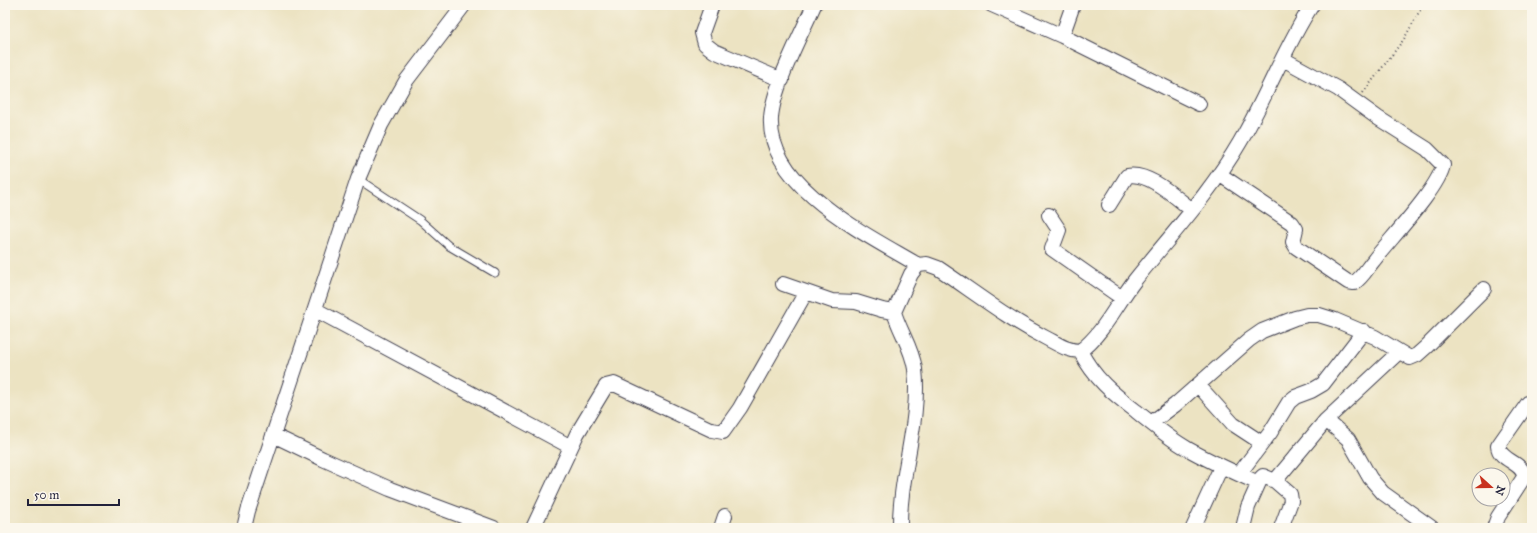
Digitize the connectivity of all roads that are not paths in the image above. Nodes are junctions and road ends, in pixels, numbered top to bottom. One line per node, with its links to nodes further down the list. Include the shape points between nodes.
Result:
1 (464, 5): 12 (street, via 406,81 381,125)
2 (712, 5): 9 (street, via 702,33 705,44 714,51)
3 (814, 5): 9 (street)
4 (992, 5): 7 (street)
5 (1073, 5): 7 (street)
6 (1312, 5): 8 (street)
7 (1062, 36): 10 (street)
8 (1282, 59): 11 (street, via 1248,128); 11 (street, via 1338,88 1378,118 1427,149 1443,164 1442,170 1431,188 1360,279 1354,283 1348,282 1296,247 1293,242 1296,229 1292,223)
9 (782, 80): 16 (street, via 771,118 772,136 781,161 790,175 822,205)
10 (1199, 104)
11 (1219, 174): 14 (street)
12 (358, 179): 17 (lane, via 420,220 449,246); 22 (street)
13 (1109, 205): 14 (street, via 1127,176 1135,174 1145,177)
14 (1192, 210): 21 (street)
15 (1048, 215): 21 (street, via 1058,230 1052,249)
16 (915, 270): 23 (street); 25 (street, via 927,264 938,268 1013,321 1063,348)
17 (495, 273)
18 (783, 284): 20 (street)
19 (1484, 288): 26 (street, via 1417,355 1410,358)
20 (806, 292): 23 (street, via 832,301 856,302); 33 (street, via 740,408 723,432 712,430 619,386 609,384 597,400)
21 (1122, 298): 25 (street, via 1096,337)
22 (316, 310): 31 (street); 33 (street)
23 (894, 312): 41 (street, via 910,348 916,385 916,402 903,482)
24 (1364, 332): 26 (street); 27 (street, via 1319,315 1295,318 1262,331); 32 (street, via 1323,384 1295,396 1289,402)
25 (1080, 351): 30 (street, via 1104,386)
26 (1399, 352): 29 (street)
27 (1198, 385): 30 (street); 32 (street, via 1232,424)
28 (1528, 403): 46 (street, via 1498,446 1500,453 1522,471 1524,477 1498,517)
29 (1326, 420): 36 (street); 45 (street, via 1348,439 1370,478 1383,493)
30 (1151, 423): 34 (street, via 1177,442)
31 (273, 435): 38 (street, via 390,489); 39 (street)
32 (1262, 443): 35 (street)
33 (571, 447): 40 (street)
34 (1221, 467): 35 (street); 42 (street)
35 (1239, 474): 37 (street)
36 (1275, 481): 37 (street, via 1263,476); 44 (street, via 1290,494 1291,501)
37 (1258, 483): 43 (street)
38 (486, 527)
39 (244, 528)
40 (533, 528)
41 (900, 528)
42 (1193, 528)
43 (1243, 528)
44 (1281, 528)
45 (1432, 528)
46 (1494, 528)

